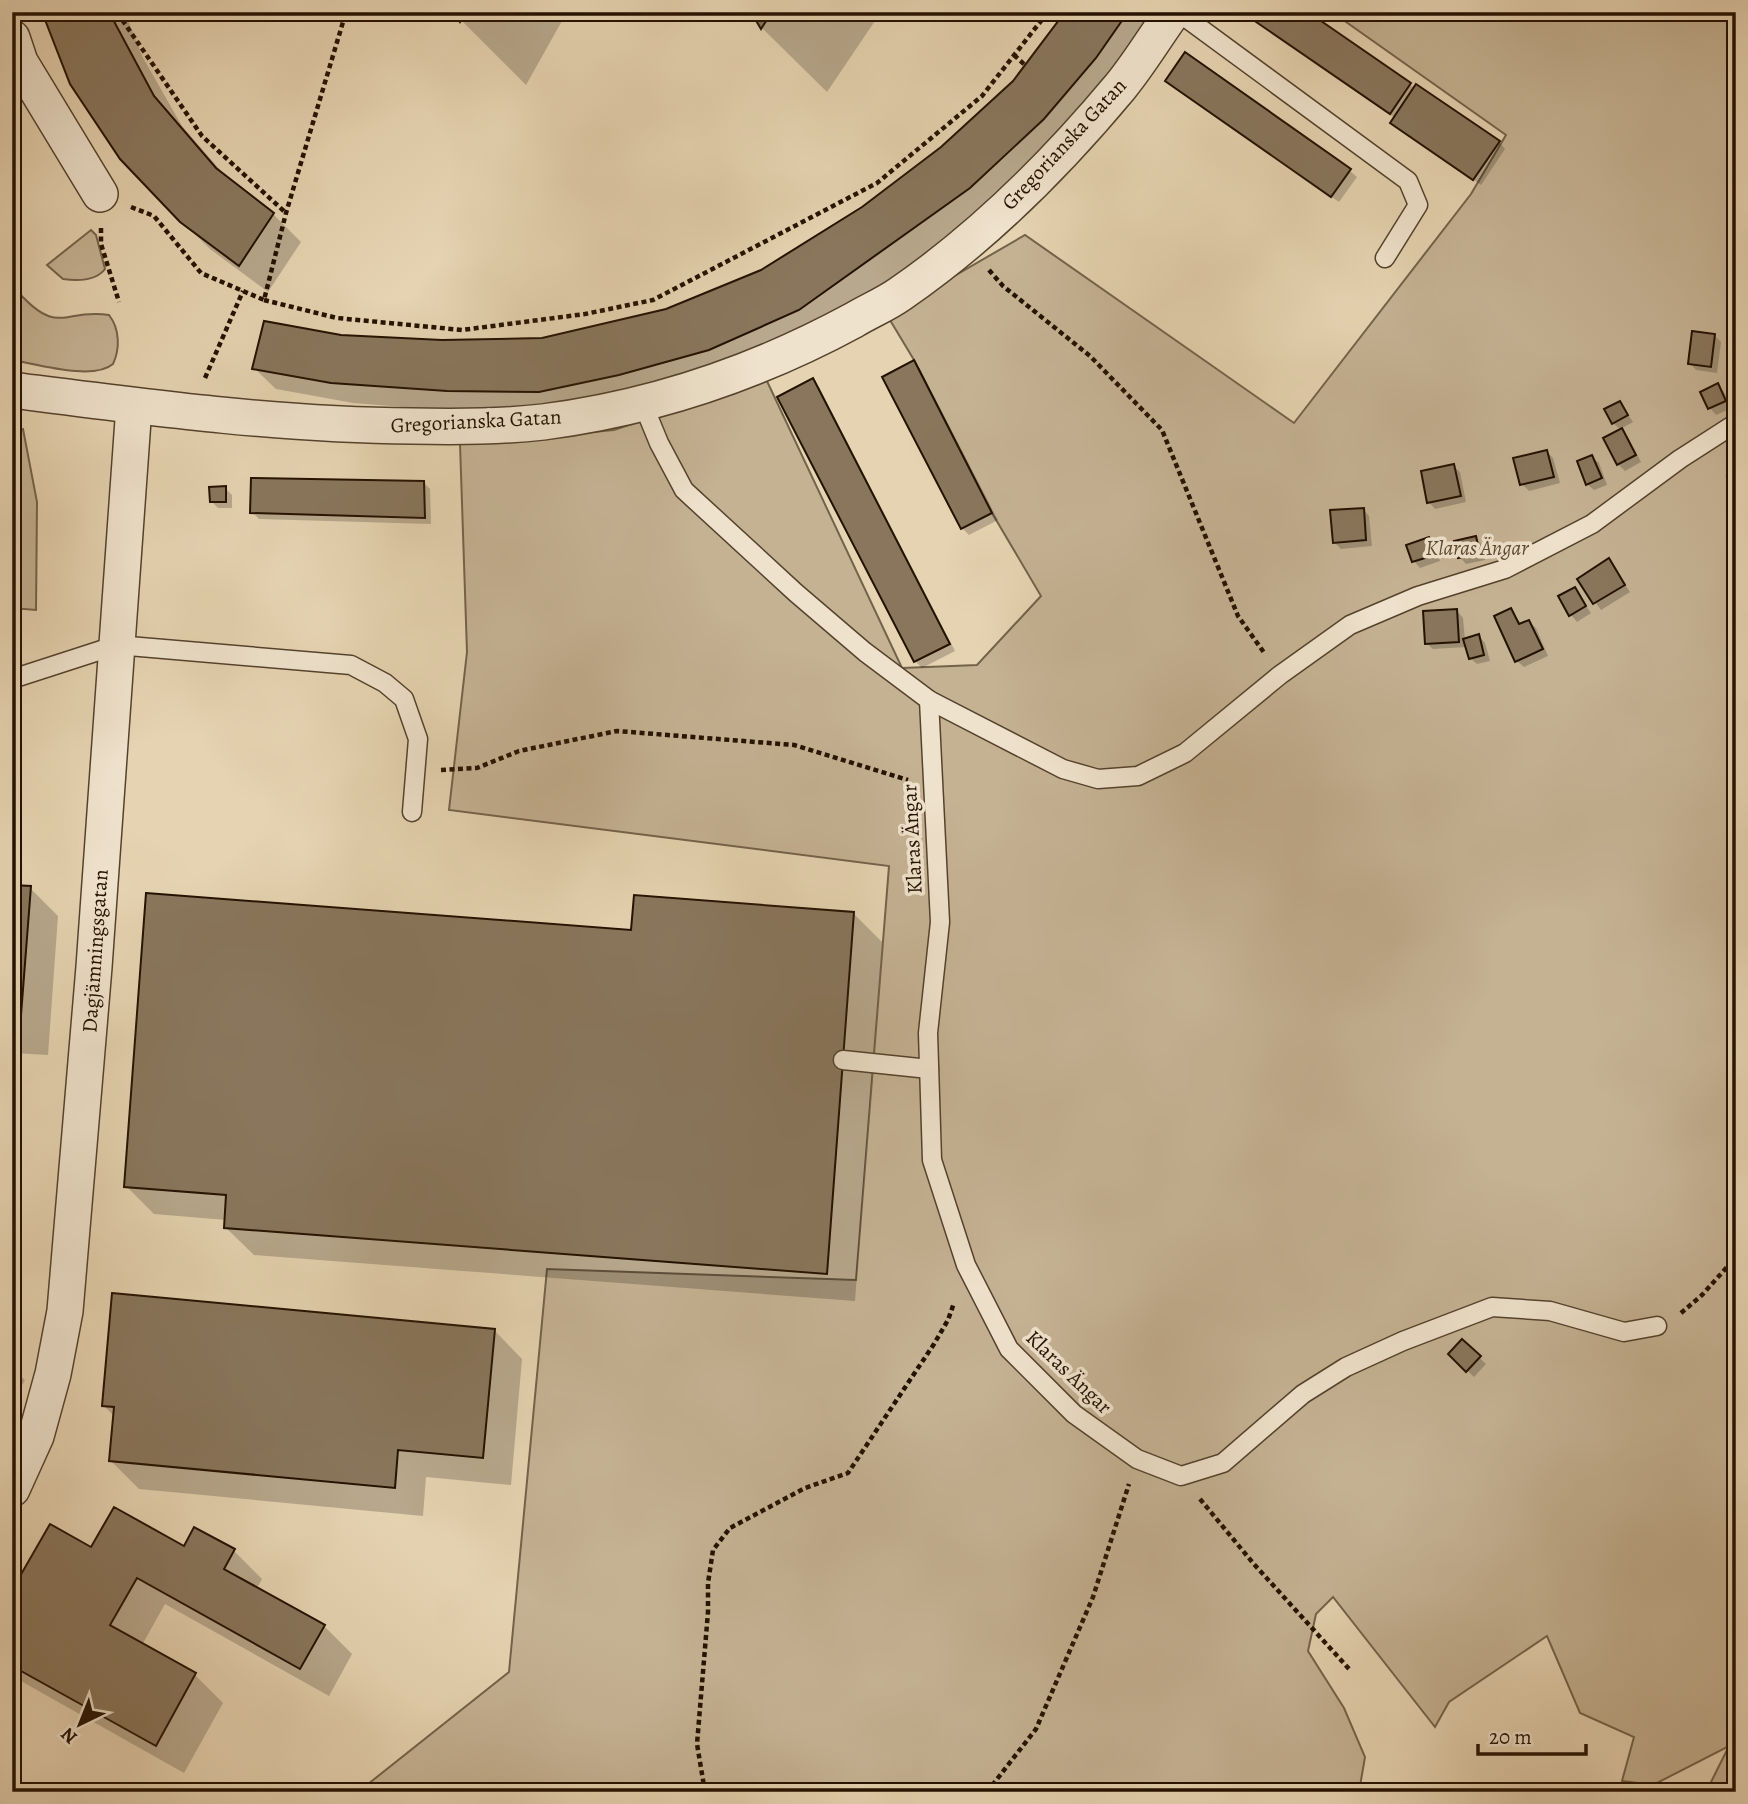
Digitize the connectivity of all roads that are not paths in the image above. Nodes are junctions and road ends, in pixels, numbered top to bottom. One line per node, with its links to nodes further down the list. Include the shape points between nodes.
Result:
1 (1176, 12): 4 (lane, via 1408,181 1418,205); 6 (street, Gregorianska Gatan, via 1120,87 1037,180 899,295 748,369)
2 (12, 38): 3 (street, via 20,62)
3 (100, 194)
4 (1385, 258)
5 (12, 390): 7 (street, Gregorianska Gatan)
6 (643, 404): 7 (street, Gregorianska Gatan, via 541,422 451,427 349,426); 11 (lane, via 684,490 845,635)
7 (134, 406): 9 (street, Dagjämningsgatan)
8 (1736, 423): 11 (lane, via 1592,524 1505,569 1418,596 1350,625 1185,753 1138,775 1098,779 1063,769)
9 (117, 645): 10 (lane); 12 (lane, via 351,665 385,683 404,699 418,739); 16 (street, Dagjämningsgatan, via 65,1311 36,1436)
10 (12, 679)
11 (929, 700): 14 (lane, Klaras Ängar, via 940,922 928,1033)
12 (412, 812)
13 (843, 1060): 14 (lane)
14 (929, 1069): 15 (lane, Klaras Ängar, via 932,1160 966,1265 1009,1349 1074,1415 1137,1460 1181,1476 1223,1463 1303,1394 1346,1367 1492,1307 1550,1311 1624,1332)
15 (1657, 1326)
16 (12, 1489)

